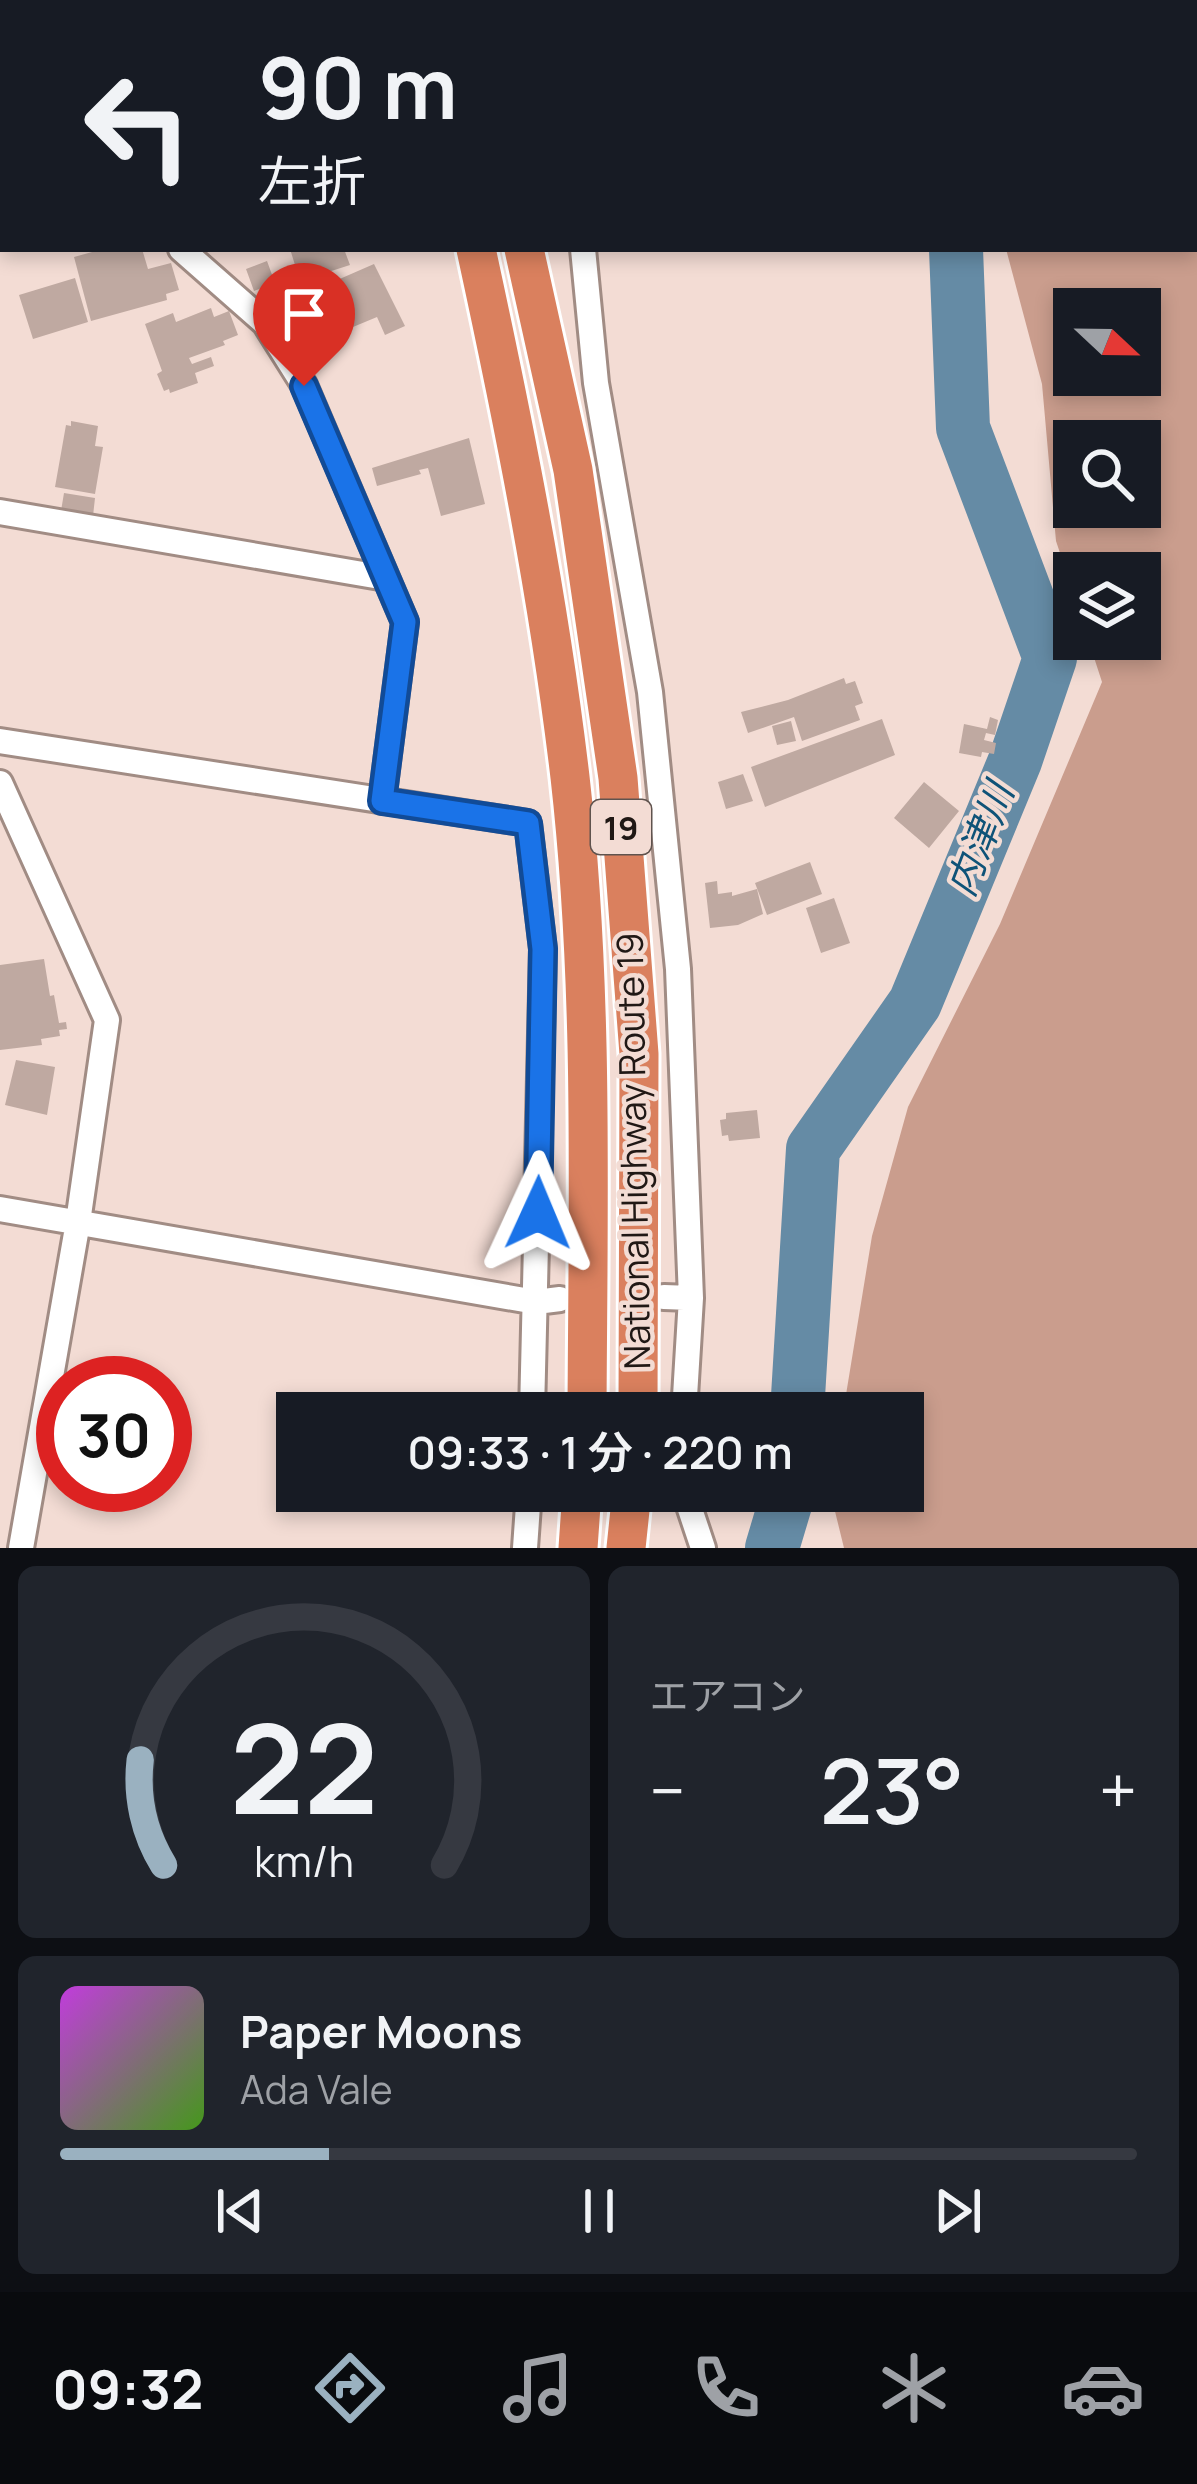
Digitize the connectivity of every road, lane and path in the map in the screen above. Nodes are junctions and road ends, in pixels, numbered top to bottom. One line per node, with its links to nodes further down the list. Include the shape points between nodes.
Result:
1 (184, 252): 6 (street, via 265,323 294,370)
2 (477, 252): 16 (highway, National Highway Route 19 / 19, via 527,485 570,779 588,1063)
3 (525, 252): 17 (highway, National Highway Route 19 / 19, via 573,470 618,778 639,1054)
4 (583, 252): 13 (street, via 596,383 650,692 678,969)
5 (0, 512): 6 (street)
6 (386, 578): 9 (street, via 405,622)
7 (0, 741): 9 (street)
8 (0, 783): 11 (street, via 106,1020)
9 (382, 801): 14 (street, via 528,823 543,949)
10 (0, 1208): 11 (street)
11 (78, 1222): 14 (street); 23 (street)
12 (664, 1297): 13 (street)
13 (692, 1298): 18 (street)
14 (548, 1300): 15 (street)
15 (535, 1392)
16 (587, 1392)
17 (638, 1392)
18 (685, 1392)
19 (528, 1512): 24 (street)
20 (581, 1512): 25 (highway)
21 (630, 1512): 26 (highway)
22 (691, 1512): 27 (street)
23 (21, 1548)
24 (525, 1548)
25 (578, 1548)
26 (626, 1548)
27 (703, 1548)

